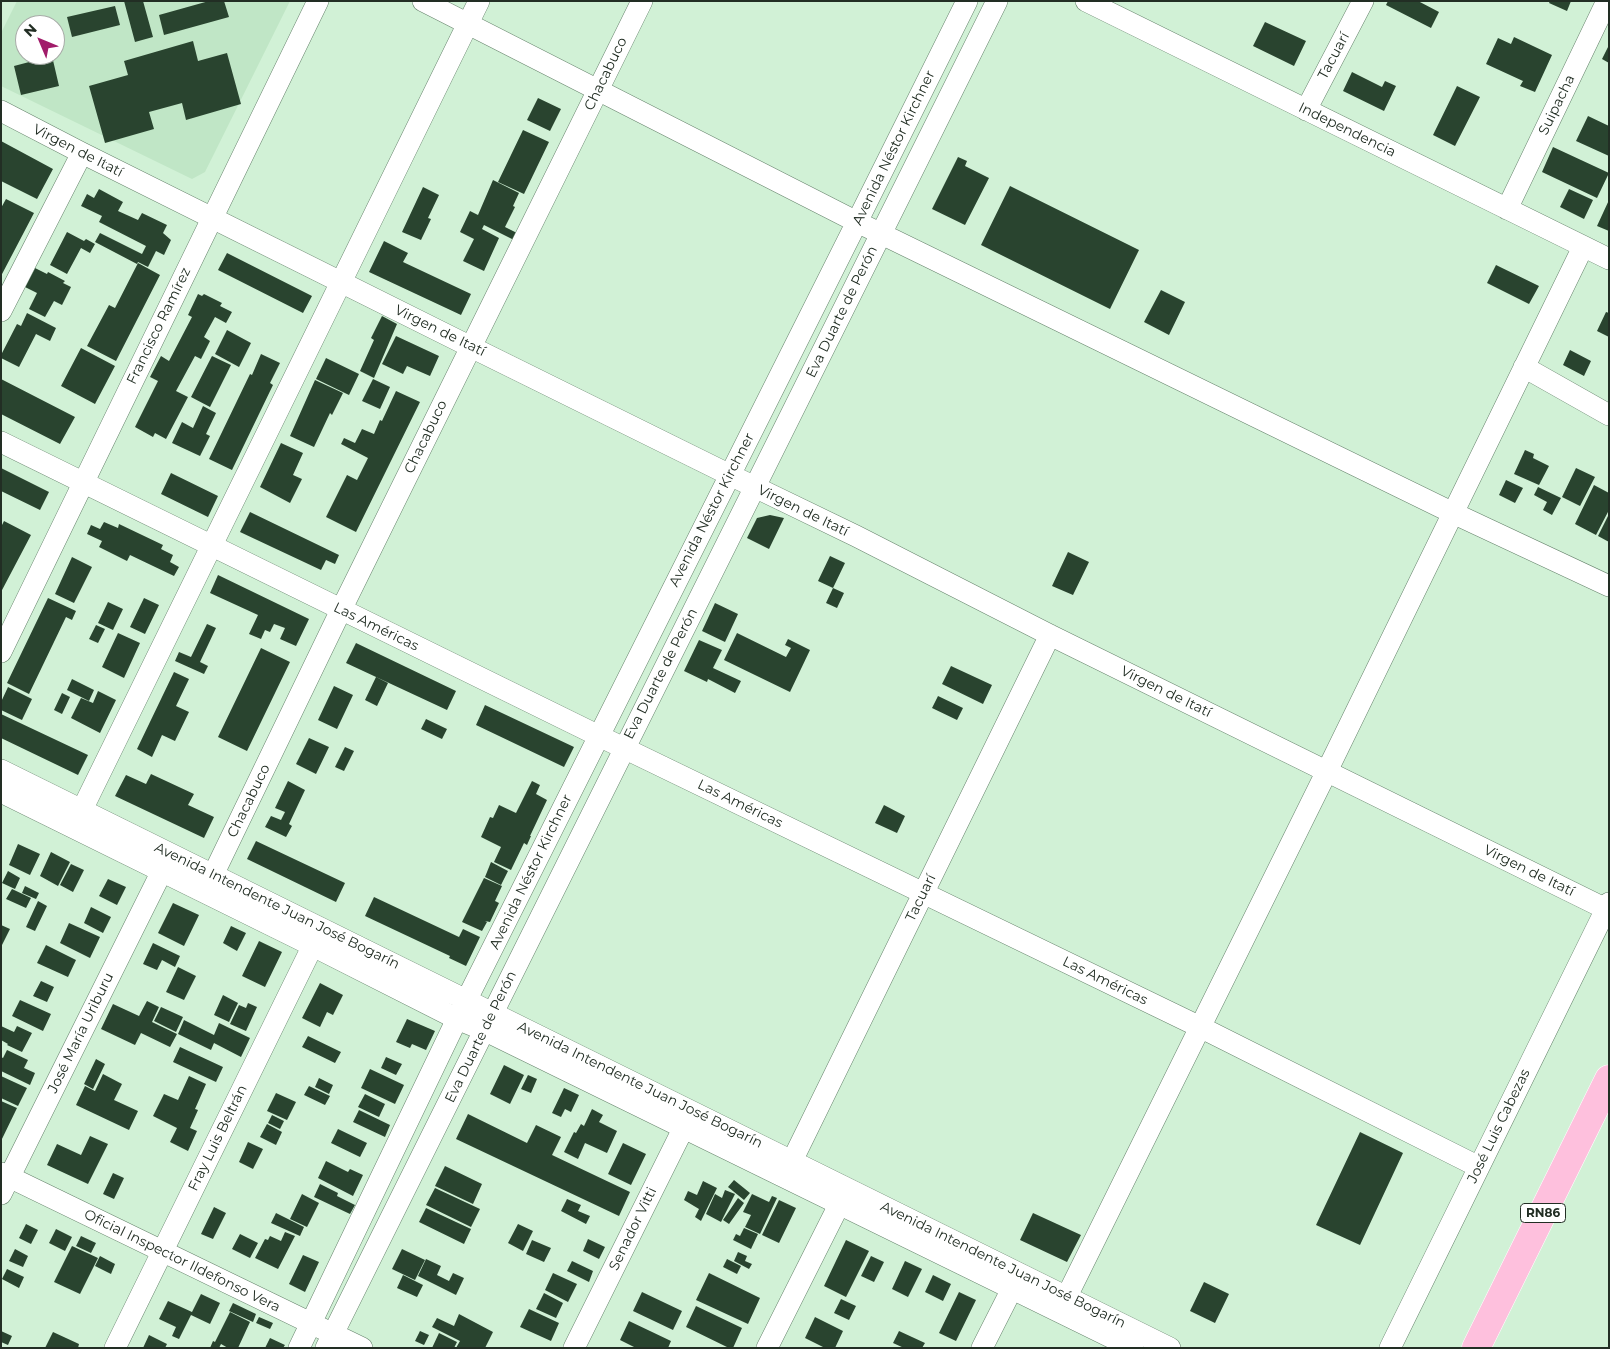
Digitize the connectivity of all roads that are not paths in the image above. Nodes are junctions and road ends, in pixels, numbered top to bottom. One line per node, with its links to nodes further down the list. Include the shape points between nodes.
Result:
1 (318, 1): 16 (street, Francisco Ramírez)
2 (423, 1): 10 (street)
3 (479, 1): 10 (street)
4 (642, 1): 11 (street, Chacabuco)
5 (967, 1): 17 (street, Avenida Néstor Kirchner)
6 (997, 1): 18 (street, Eva Duarte de Perón)
7 (1086, 1): 12 (street, Independencia)
8 (1363, 1): 12 (street, Tacuarí)
9 (1607, 1): 15 (street, Suipacha)
10 (468, 23): 11 (street); 21 (street)
11 (598, 90): 17 (street); 23 (street, Chacabuco)
12 (1306, 110): 15 (street, Independencia)
13 (1, 111): 14 (street, Virgen de Itatí)
14 (82, 153): 16 (street, Virgen de Itatí); 22 (street)
15 (1507, 209): 19 (street, Independencia)
16 (212, 218): 21 (street, Virgen de Itatí); 28 (street, Francisco Ramírez)
17 (858, 222): 18 (street); 27 (street, Avenida Néstor Kirchner)
18 (881, 234): 29 (street, Eva Duarte de Perón); 30 (street)
19 (1583, 247): 20 (street, Independencia); 24 (street)
20 (1609, 259)
21 (341, 282): 23 (street, Virgen de Itatí); 31 (street)
22 (1, 312)
23 (471, 347): 27 (street, Virgen de Itatí); 33 (street, Chacabuco)
24 (1524, 368): 25 (street); 30 (street)
25 (1609, 415)
26 (1, 442): 28 (street, Las Américas)
27 (730, 475): 29 (street, Virgen de Itatí); 36 (street, Avenida Néstor Kirchner)
28 (83, 482): 31 (street, Las Américas); 35 (street, Francisco Ramírez)
29 (755, 487): 34 (street, Virgen de Itatí); 37 (street, Eva Duarte de Perón)
30 (1453, 513): 32 (street); 38 (street)
31 (211, 546): 33 (street, Las Américas); 40 (street)
32 (1609, 586)
33 (341, 610): 36 (street, Las Américas); 42 (street, Chacabuco)
34 (1050, 635): 38 (street, Virgen de Itatí); 43 (street, Tacuarí)
35 (1, 652)
36 (599, 736): 37 (street, Las Américas); 46 (street, Avenida Néstor Kirchner)
37 (624, 748): 43 (street, Las Américas); 48 (street, Eva Duarte de Perón)
38 (1327, 771): 44 (street, Virgen de Itatí); 49 (street)
39 (6, 789): 40 (street, Avenida Intendente Juan José Bogarín)
40 (77, 819): 41 (street, Avenida Intendente Juan José Bogarín); 42 (street, Avenida Intendente Juan José Bogarín)
41 (162, 871): 45 (street, Avenida Intendente Juan José Bogarín); 54 (street, José María Uriburu)
42 (214, 875): 45 (street, Avenida Intendente Juan José Bogarín)
43 (924, 893): 49 (street, Las Américas); 52 (street, Tacuarí)
44 (1607, 906): 53 (street, José Luis Cabezas)
45 (317, 937): 46 (street, Avenida Intendente Juan José Bogarín); 47 (street, Avenida Intendente Juan José Bogarín); 56 (street, Fray Luis Beltrán)
46 (467, 1000): 47 (street, Avenida Néstor Kirchner); 48 (street, Avenida Intendente Juan José Bogarín)
47 (457, 1019): 48 (street, Avenida Intendente Juan José Bogarín); 59 (street, Eva Duarte de Perón)
48 (488, 1022): 51 (street, Avenida Intendente Juan José Bogarín); 60 (street, Eva Duarte de Perón)
49 (1200, 1027): 53 (street, Las Américas); 58 (street)
50 (1609, 1079): 70 (main road, RN86)
51 (688, 1120): 52 (street, Avenida Intendente Juan José Bogarín); 55 (street, Avenida Intendente Juan José Bogarín); 64 (street, Senador Vitti)
52 (792, 1161): 55 (street, Avenida Intendente Juan José Bogarín)
53 (1479, 1167): 69 (street, José Luis Cabezas)
54 (4, 1181): 56 (street, Oficial Inspector Ildefonso Vera)
55 (844, 1196): 57 (street, Avenida Intendente Juan José Bogarín); 65 (street)
56 (162, 1252): 59 (street, Oficial Inspector Ildefonso Vera); 61 (street, Fray Luis Beltrán)
57 (1016, 1281): 58 (street, Avenida Intendente Juan José Bogarín); 66 (street); 67 (street, Avenida Intendente Juan José Bogarín)
58 (1067, 1296): 68 (street, Avenida Intendente Juan José Bogarín)
59 (311, 1323): 60 (street, Oficial Inspector Ildefonso Vera); 62 (street, Eva Duarte de Perón)
60 (330, 1340): 63 (street, Oficial Inspector Ildefonso Vera)
61 (115, 1348)
62 (299, 1348)
63 (362, 1348)
64 (574, 1348)
65 (767, 1348)
66 (982, 1348)
67 (1133, 1348)
68 (1170, 1348)
69 (1390, 1348)
70 (1476, 1348)

